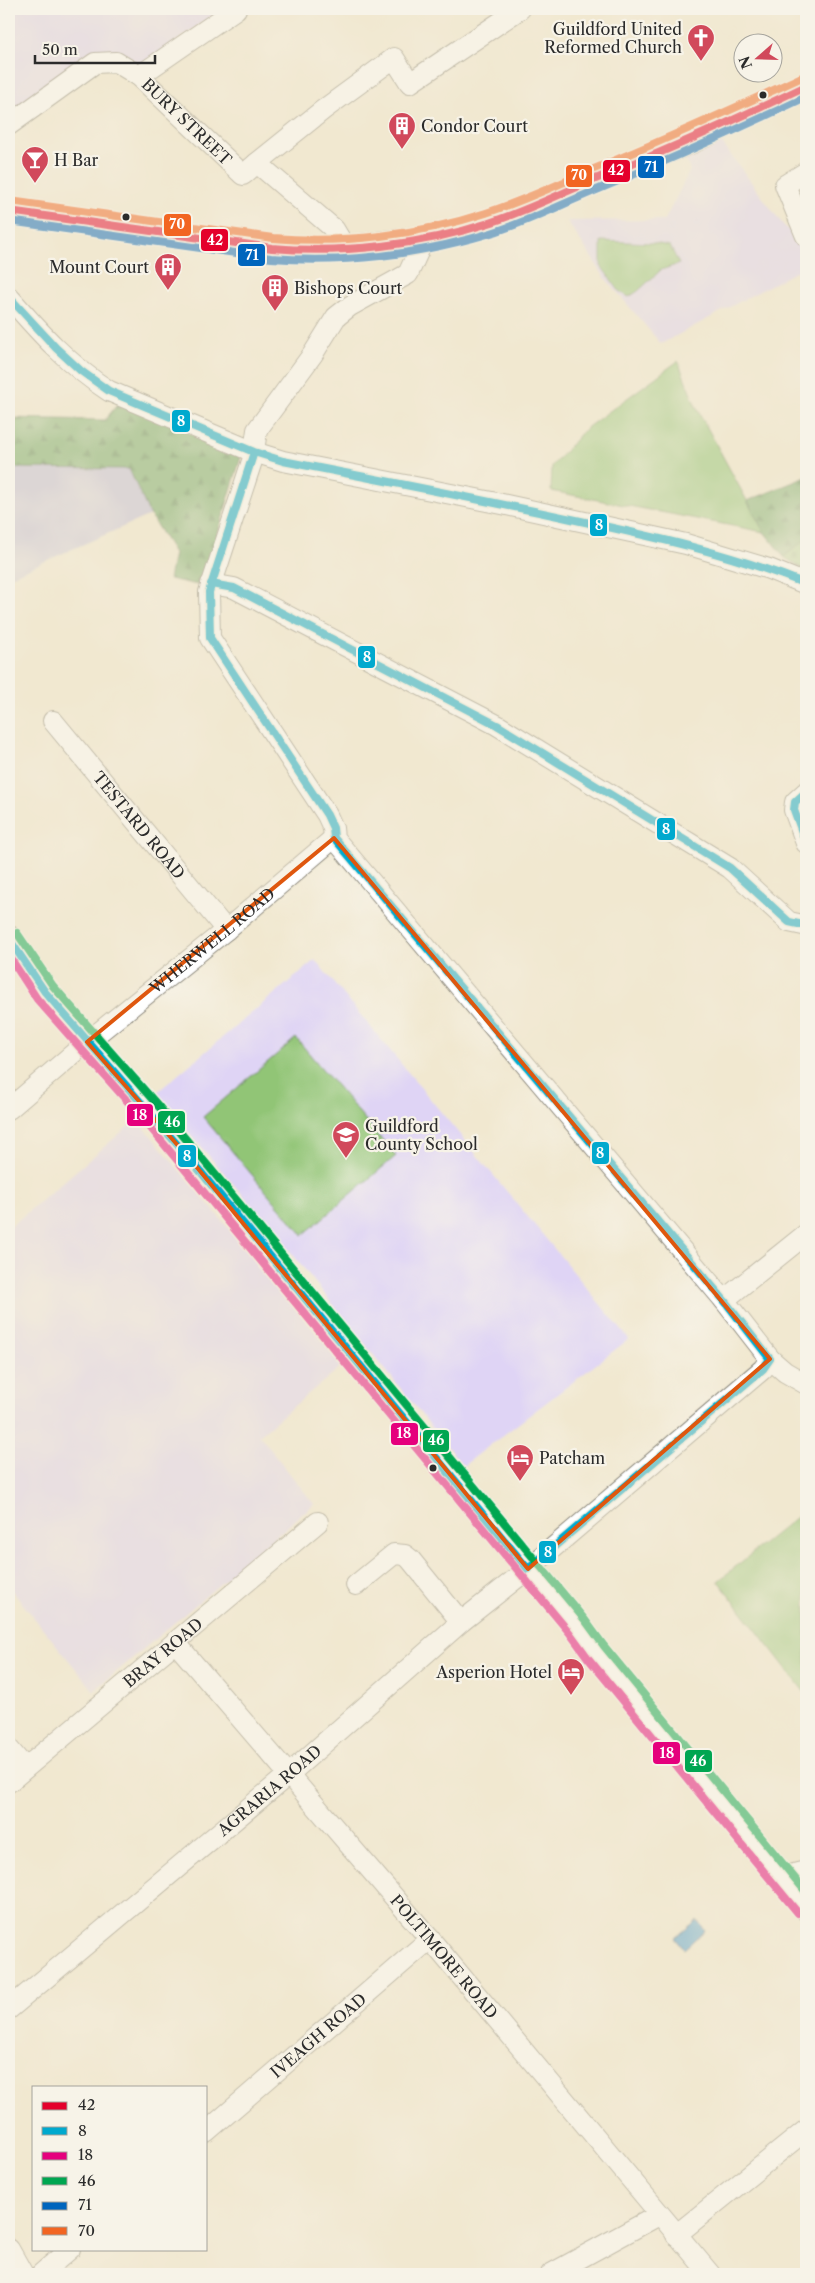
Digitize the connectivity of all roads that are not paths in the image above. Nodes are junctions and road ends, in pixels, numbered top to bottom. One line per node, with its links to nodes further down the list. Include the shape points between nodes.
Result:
1 (236, 9): 3 (street)
2 (520, 9): 6 (street, via 410,83 394,58)
3 (139, 76): 5 (street, BURY STREET, via 116,62 95,63); 6 (street, BURY STREET)
4 (806, 86): 10 (main road, via 692,140 489,224)
5 (9, 126)
6 (250, 169): 11 (street, BURY STREET, via 334,229)
7 (806, 172): 9 (street, via 785,185)
8 (9, 211): 11 (main road, via 272,248)
9 (806, 236)
10 (424, 239): 11 (main road); 13 (street, via 408,274 336,316 313,354 257,430)
11 (346, 249)
12 (9, 297): 13 (street, via 51,344 109,391)
13 (254, 452): 14 (street); 15 (street, via 283,461 686,544 769,569)
14 (211, 584): 18 (street, via 208,604 210,638 327,815); 20 (street, via 234,588 497,725 730,868 789,922)
15 (806, 584)
16 (53, 721): 21 (street, TESTARD ROAD)
17 (806, 792): 19 (street, via 795,802 794,810)
18 (334, 838): 21 (street, WHERWELL ROAD); 26 (street)
19 (806, 843)
20 (806, 923)
21 (226, 930): 23 (street, WHERWELL ROAD)
22 (9, 939): 23 (main road, via 45,992)
23 (87, 1042): 24 (street, WHERWELL ROAD); 30 (main road, via 134,1092)
24 (9, 1109)
25 (806, 1234): 26 (street)
26 (724, 1300): 27 (street)
27 (770, 1359): 28 (street); 30 (street, AGRARIA ROAD)
28 (806, 1384)
29 (318, 1522): 33 (street, BRAY ROAD)
30 (528, 1569): 32 (street, AGRARIA ROAD); 39 (main road)
31 (356, 1585): 32 (street, via 394,1554 405,1555)
32 (461, 1622): 36 (street, AGRARIA ROAD)
33 (175, 1642): 35 (street, BRAY ROAD); 36 (street, POLTIMORE ROAD)
34 (9, 1749): 35 (street)
35 (25, 1768): 37 (street, BRAY ROAD)
36 (288, 1775): 41 (street, POLTIMORE ROAD); 42 (street, AGRARIA ROAD)
37 (9, 1782)
38 (806, 1871): 39 (street)
39 (782, 1878): 40 (main road)
40 (806, 1907)
41 (430, 1939): 43 (street, IVEAGH ROAD); 45 (street, POLTIMORE ROAD)
42 (9, 2009)
43 (208, 2130)
44 (806, 2130): 46 (street)
45 (658, 2215): 46 (street, POLTIMORE ROAD); 49 (street)
46 (676, 2234): 50 (street, POLTIMORE ROAD)
47 (69, 2250): 48 (street)
48 (42, 2274)
49 (551, 2274)
50 (710, 2274)

